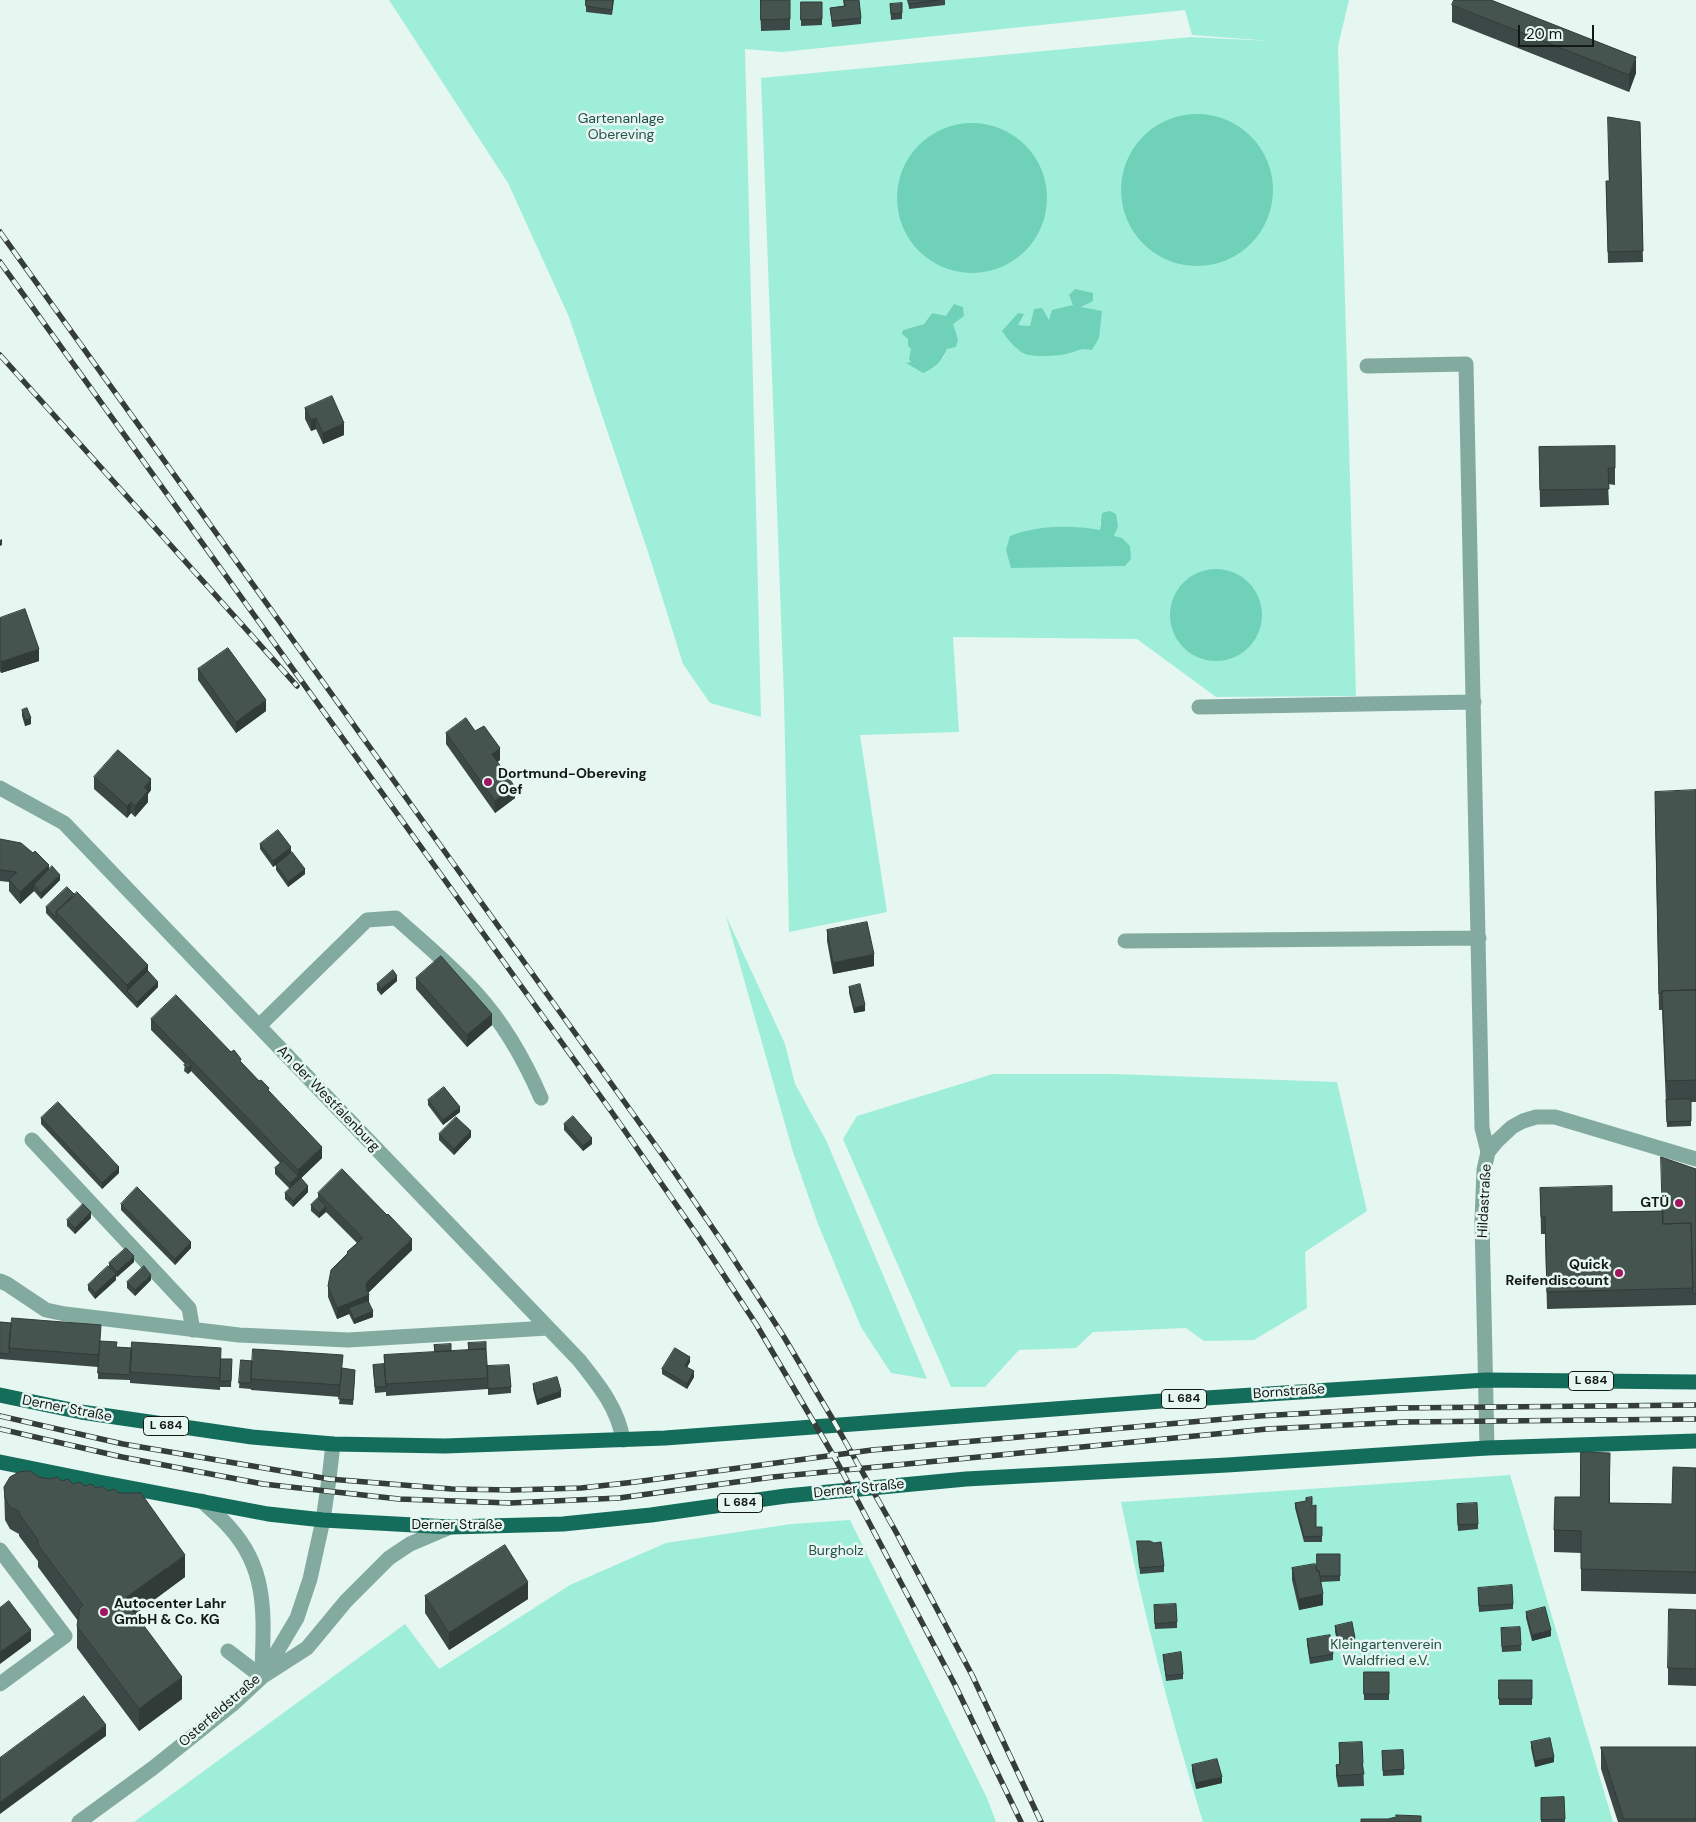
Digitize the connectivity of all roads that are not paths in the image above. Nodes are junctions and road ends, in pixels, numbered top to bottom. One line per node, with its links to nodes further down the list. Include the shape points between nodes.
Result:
1 (1367, 366): 2 (street, via 1466,364)
2 (1474, 702): 3 (street); 5 (street)
3 (1199, 707)
4 (0, 788): 7 (street, An der Westfalenburg, via 64,823)
5 (1479, 938): 6 (street); 10 (street, via 1482,1128)
6 (1125, 941)
7 (259, 1026): 8 (street, via 367,920 396,918 477,994 506,1031); 13 (street, An der Westfalenburg)
8 (542, 1098)
9 (32, 1140): 14 (street, via 189,1308)
10 (1488, 1152): 11 (street, Hildastraße, via 1512,1127 1523,1121 1555,1117); 15 (street, Hildastraße, via 1482,1220)
11 (1696, 1159)
12 (0, 1281): 14 (street, via 46,1310)
13 (548, 1328): 14 (street, via 348,1340); 19 (street, An der Westfalenburg, via 602,1389 621,1427)
14 (193, 1330)
15 (1486, 1380): 16 (main road, Bornstraße / L 684); 18 (main road, Bornstraße / L 684); 22 (street, Hildastraße)
16 (1696, 1382)
17 (0, 1395): 21 (main road, Derner Straße / L 684, via 167,1426 252,1438)
18 (882, 1421): 19 (main road, Derner Straße / L 684)
19 (623, 1440): 21 (main road, Derner Straße / L 684, via 445,1446)
20 (1696, 1441): 22 (main road, L 684)
21 (333, 1444): 25 (street, Osterfeldstraße)
22 (1487, 1448): 26 (main road, Derner Straße / L 684, via 916,1483 564,1524)
23 (0, 1462): 24 (main road, Derner Straße / L 684)
24 (202, 1501): 25 (main road, Derner Straße / L 684, via 268,1514); 29 (street, via 231,1528 257,1570 262,1595)
25 (323, 1520): 26 (main road, Derner Straße / L 684); 29 (street, Osterfeldstraße, via 310,1579 297,1618)
26 (450, 1527): 29 (street, via 410,1544 389,1558 346,1601 307,1648)
27 (0, 1550): 30 (street, via 65,1636)
28 (228, 1651): 29 (street)
29 (262, 1677): 31 (street, Osterfeldstraße, via 153,1768)
30 (0, 1684)
31 (79, 1822)

